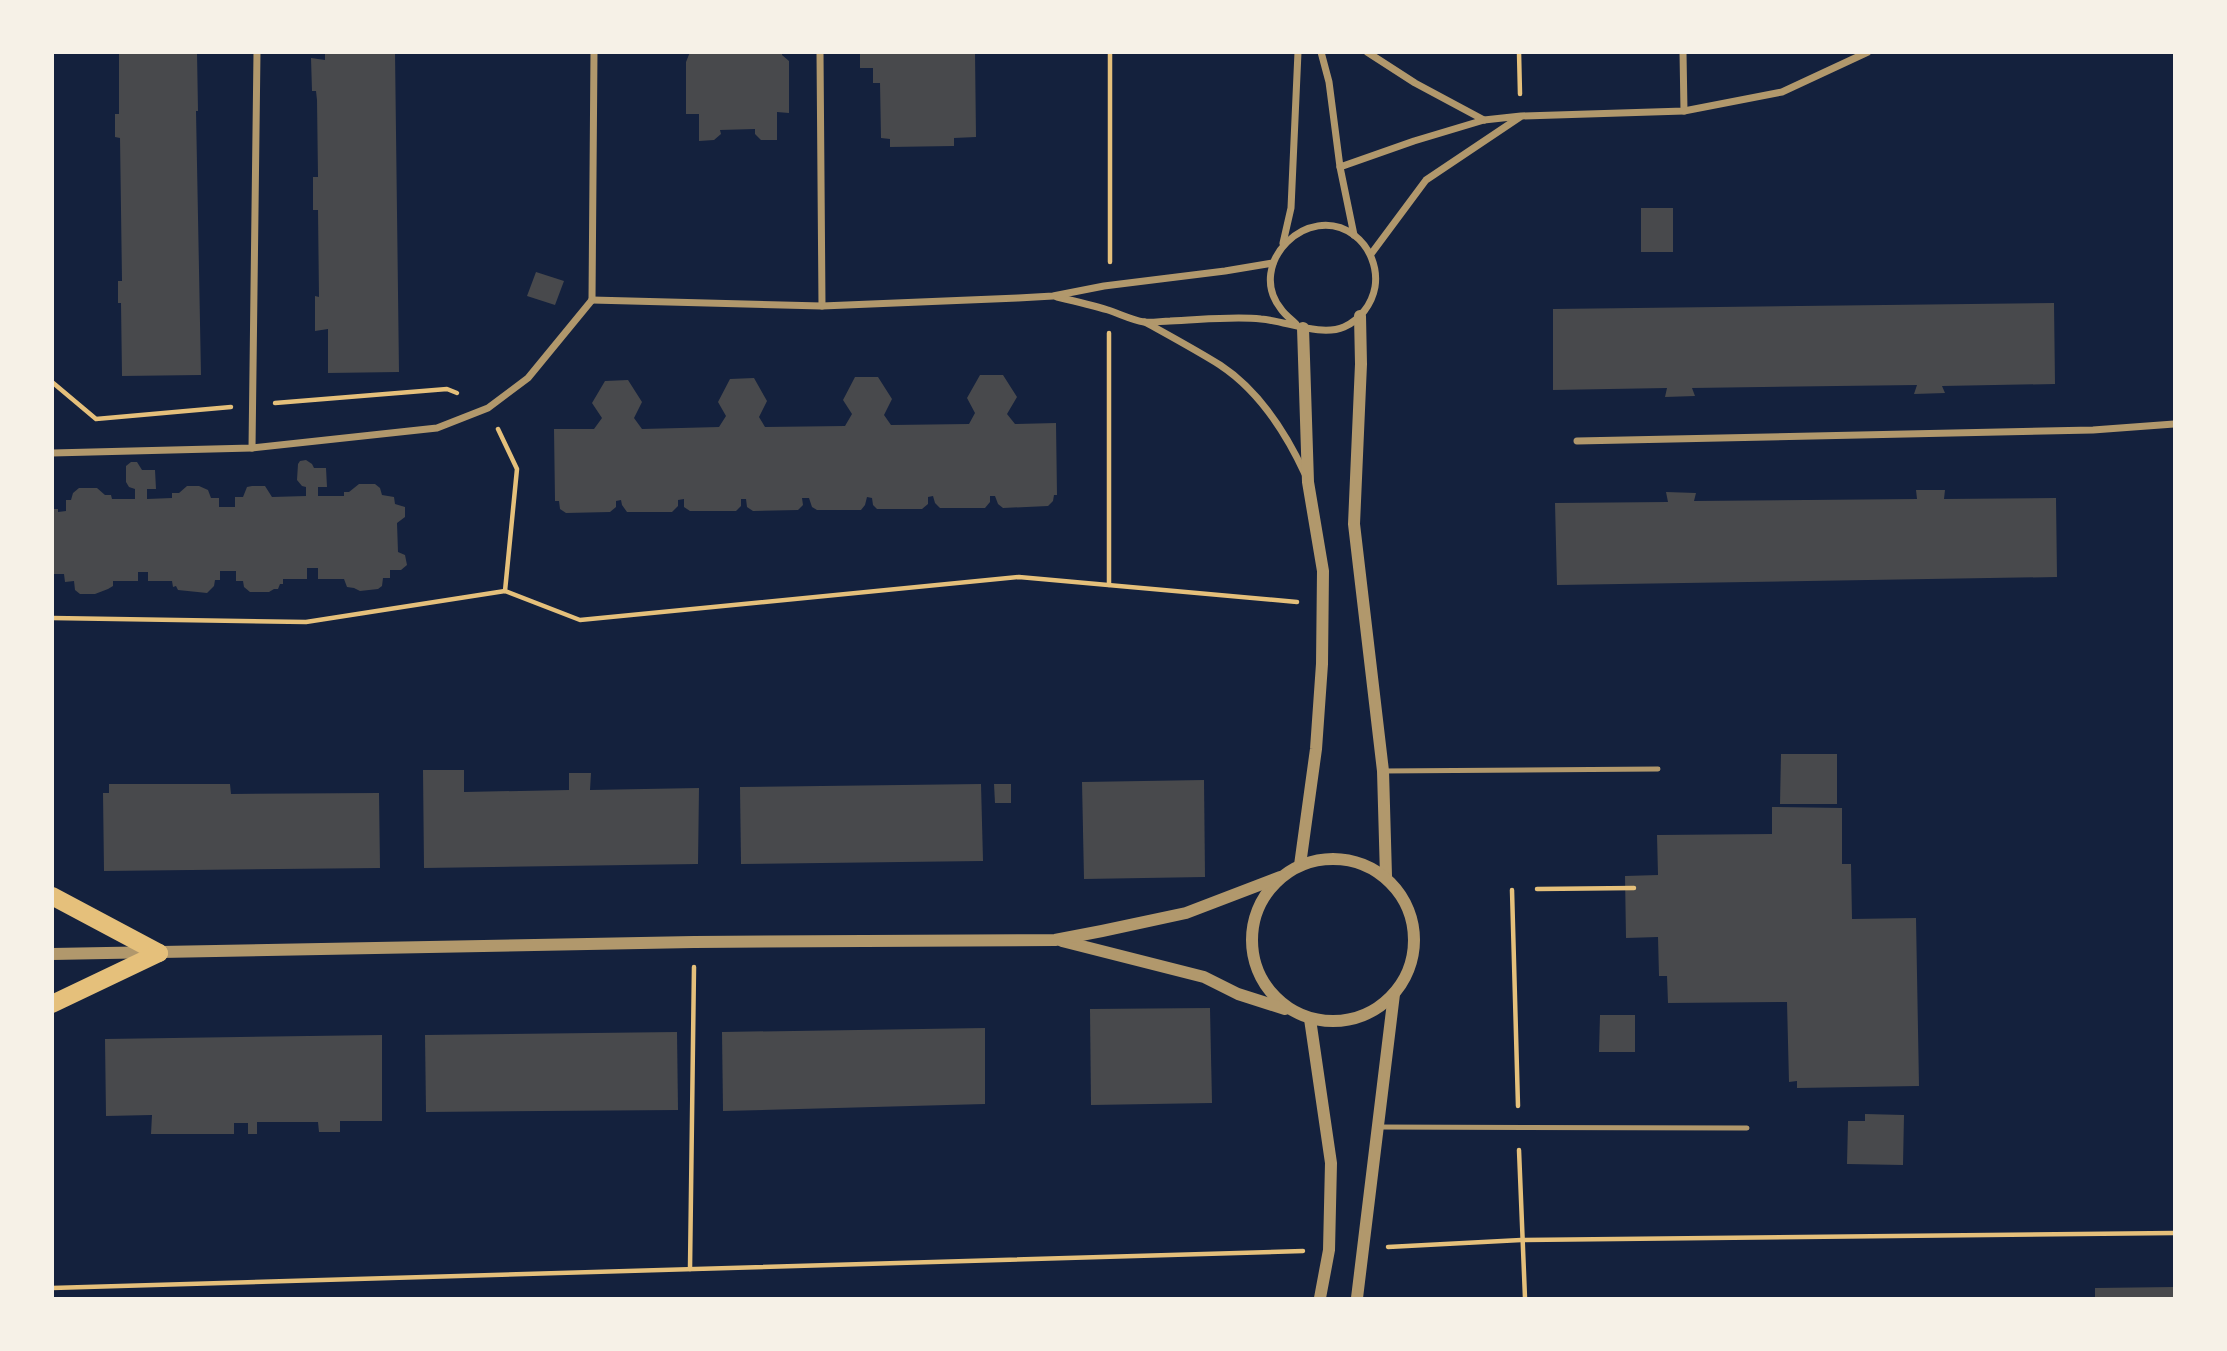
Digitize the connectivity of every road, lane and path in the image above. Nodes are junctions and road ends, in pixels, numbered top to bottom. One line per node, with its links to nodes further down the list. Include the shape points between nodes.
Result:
1 (257, 52): 26 (street)
2 (594, 52): 19 (street)
3 (820, 52): 20 (street)
4 (1298, 52): 15 (street, via 1291,208)
5 (1321, 52): 13 (street)
6 (1367, 52): 12 (street)
7 (1519, 52): 11 (path)
8 (1683, 52): 10 (street)
9 (1868, 52): 10 (street, via 1782,92)
10 (1684, 111): 11 (street)
11 (1521, 116): 12 (street); 16 (street, via 1426,180)
12 (1484, 120): 13 (street)
13 (1340, 167): 14 (street)
14 (1354, 235): 15 (street, via 1330,225 1305,229); 16 (street)
15 (1283, 243): 17 (street)
16 (1371, 254): 21 (street, via 1377,276 1373,298)
17 (1273, 263): 18 (street); 23 (street, via 1271,286 1279,308)
18 (1053, 296): 20 (street); 22 (street)
19 (592, 300): 20 (street); 26 (street, via 528,378 488,408 437,428)
20 (821, 306)
21 (1360, 316): 23 (street, via 1343,328 1323,331); 32 (street, via 1354,524)
22 (1144, 322): 23 (street, via 1259,318); 28 (street, via 1222,366 1244,384 1281,432)
23 (1299, 326): 28 (street)
24 (2175, 424): 25 (street, via 2093,430)
25 (1577, 441)
26 (252, 448): 27 (street)
27 (52, 453)
28 (1308, 482): 29 (street, via 1323,571)
29 (1323, 604): 30 (path, via 1020,577 580,620 505,591 306,622); 33 (street, via 1316,749)
30 (52, 618)
31 (1658, 769): 32 (lane)
32 (1382, 771): 34 (street)
33 (1300, 864): 34 (street, via 1344,858); 35 (street)
34 (1385, 876): 44 (street, via 1406,901 1415,933 1410,966)
35 (1280, 877): 40 (street, via 1186,913); 46 (street, via 1260,902 1251,932 1254,963 1268,991)
36 (1634, 888): 37 (path)
37 (1537, 889)
38 (1512, 890): 49 (path)
39 (52, 896): 42 (main road)
40 (1055, 940): 41 (street); 46 (street, via 1204,977)
41 (694, 942): 42 (street); 55 (path)
42 (159, 953): 43 (street); 45 (main road)
43 (52, 954)
44 (1394, 994): 47 (street, via 1370,1013 1340,1022); 48 (street)
45 (52, 1004)
46 (1292, 1011): 47 (street)
47 (1310, 1018): 54 (street, via 1331,1163)
48 (1378, 1127): 49 (lane); 53 (street)
49 (1518, 1128): 50 (lane); 52 (path)
50 (1747, 1128)
51 (2175, 1233): 52 (path)
52 (1521, 1240): 53 (path); 59 (path)
53 (1363, 1248): 58 (street)
54 (1329, 1250): 55 (path); 57 (street)
55 (690, 1269): 56 (path)
56 (52, 1288)
57 (1320, 1298)
58 (1357, 1298)
59 (1525, 1298)

